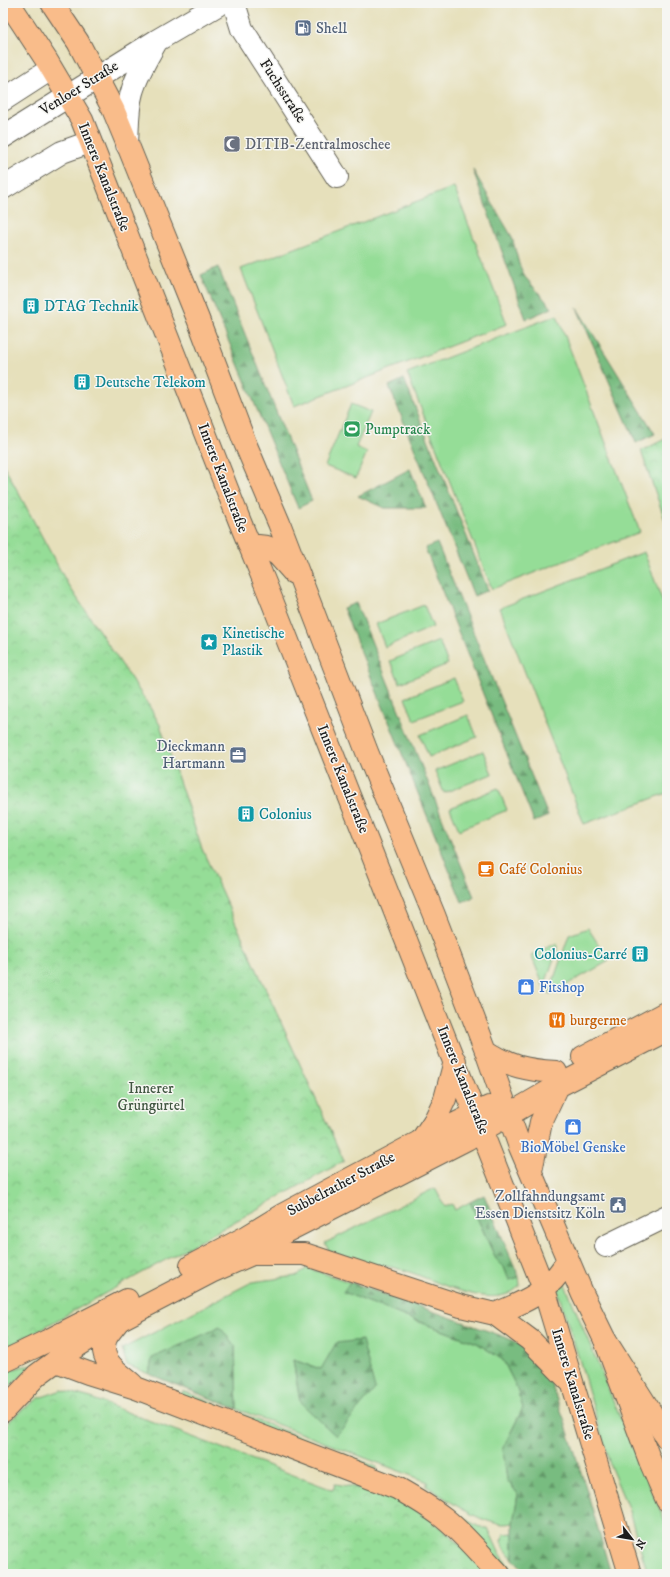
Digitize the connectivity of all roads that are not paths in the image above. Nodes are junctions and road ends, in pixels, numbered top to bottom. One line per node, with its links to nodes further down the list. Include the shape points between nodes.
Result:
1 (9, 3): 6 (main road, Innere Kanalstraße)
2 (52, 3): 7 (main road, Innere Kanalstraße, via 78,42)
3 (221, 3): 5 (street, Venloer Straße)
4 (234, 3): 13 (street, Fuchsstraße, via 242,29)
5 (156, 41): 7 (street, Venloer Straße); 12 (street, Venloer Straße, via 137,76 132,92)
6 (51, 69): 8 (main road, Innere Kanalstraße); 9 (street, Venloer Straße)
7 (97, 78): 8 (street, Venloer Straße); 12 (main road, Innere Kanalstraße)
8 (67, 96): 10 (street, Venloer Straße); 11 (main road, Innere Kanalstraße, via 82,120)
9 (3, 100)
10 (3, 137)
11 (90, 142): 14 (street, via 62,152); 15 (main road, Innere Kanalstraße)
12 (127, 145): 16 (main road, Innere Kanalstraße)
13 (338, 176)
14 (3, 188)
15 (249, 545): 16 (main road, via 267,547); 20 (main road, Innere Kanalstraße)
16 (302, 581): 19 (main road, Innere Kanalstraße)
17 (667, 1012): 21 (main road, Subbelrather Straße)
18 (667, 1030): 21 (main road, Subbelrather Straße)
19 (486, 1051): 21 (main road, via 519,1068); 22 (main road, Innere Kanalstraße)
20 (455, 1061): 23 (main road, Innere Kanalstraße); 24 (main road, via 445,1099 435,1120)
21 (557, 1079): 22 (main road, Subbelrather Straße); 25 (main road, via 541,1122)
22 (506, 1107): 23 (main road, Subbelrather Straße); 25 (main road, Innere Kanalstraße)
23 (479, 1122): 24 (main road, Subbelrather Straße); 28 (main road, Subbelrather Straße, via 285,1232); 30 (main road, Innere Kanalstraße)
24 (420, 1141): 34 (main road, Subbelrather Straße, via 156,1285)
25 (531, 1171): 29 (main road, Innere Kanalstraße)
26 (667, 1216): 27 (street)
27 (606, 1246)
28 (252, 1254): 31 (main road, via 304,1254 461,1306); 32 (main road, Subbelrather Straße)
29 (568, 1260): 30 (main road); 33 (main road, Innere Kanalstraße)
30 (544, 1289): 31 (main road, via 532,1298); 36 (main road, Innere Kanalstraße)
31 (495, 1314): 36 (main road, via 530,1340)
32 (119, 1320): 35 (main road, Subbelrather Straße); 37 (main road, via 106,1339 106,1361)
33 (605, 1340): 39 (main road); 40 (main road, Innere Kanalstraße)
34 (9, 1358): 35 (main road)
35 (56, 1361): 37 (main road); 38 (main road, Subbelrather Straße, via 37,1375)
36 (572, 1384): 42 (main road, Innere Kanalstraße)
37 (136, 1388): 41 (main road, via 397,1488 444,1518)
38 (3, 1411)
39 (667, 1438)
40 (667, 1500)
41 (499, 1574)
42 (630, 1574)

